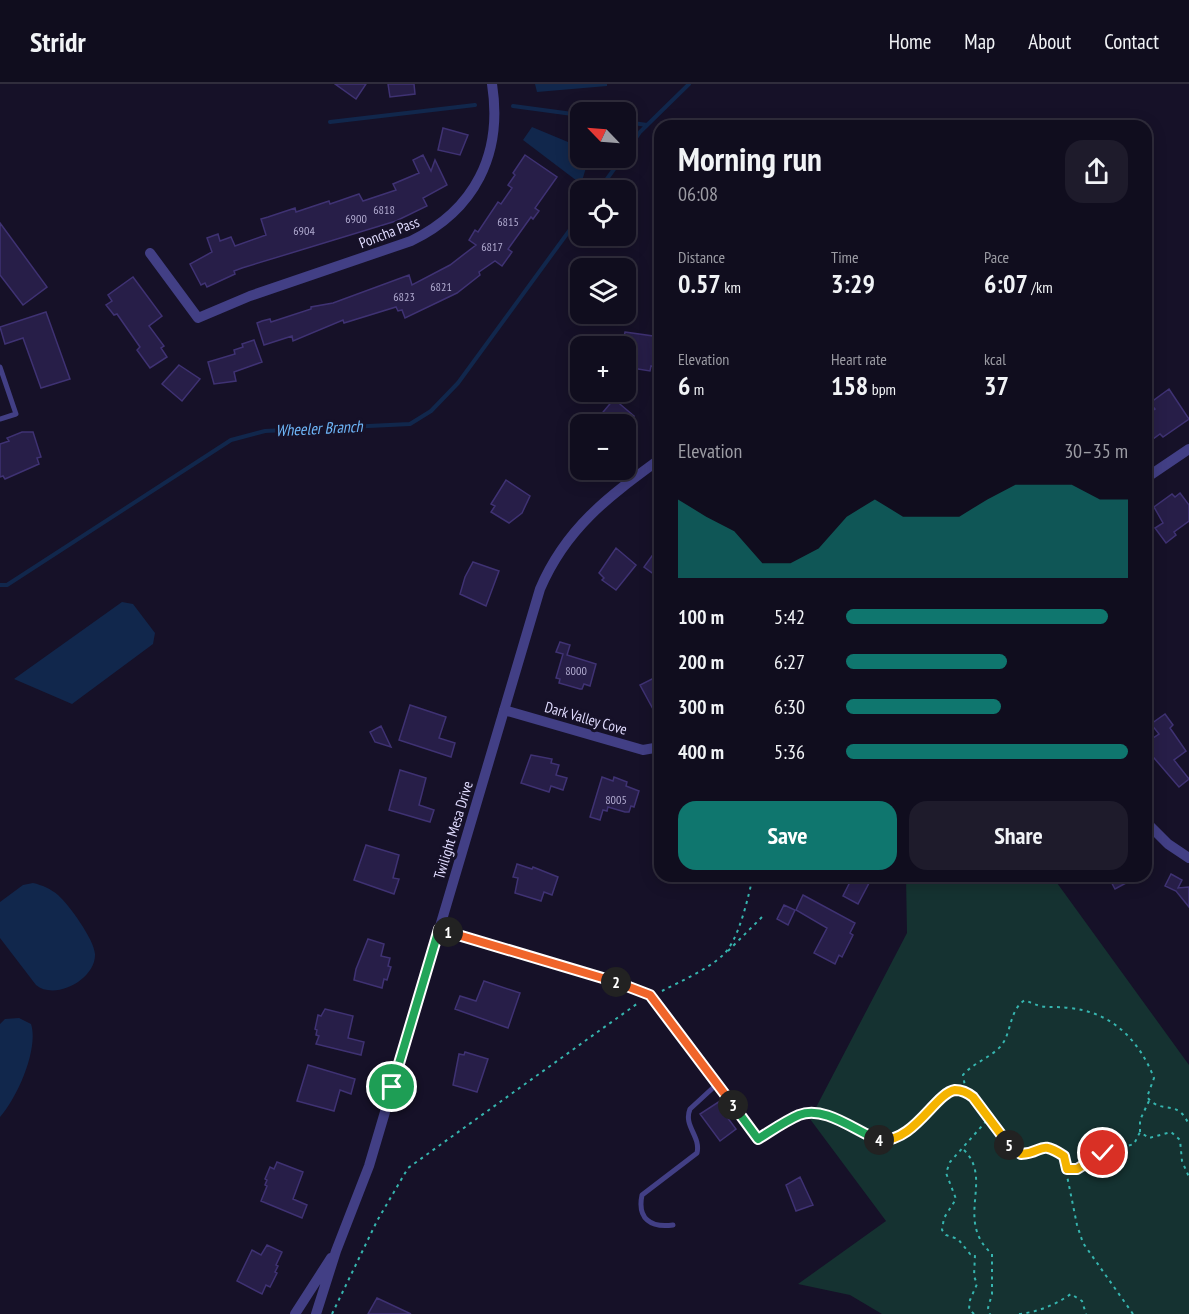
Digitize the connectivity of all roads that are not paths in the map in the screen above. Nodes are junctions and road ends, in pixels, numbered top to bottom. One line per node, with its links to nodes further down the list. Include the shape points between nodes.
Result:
1 (492, 84): 2 (street, Poncha Pass, via 495,120 487,160 470,195 441,224 411,241 250,296 198,318)
2 (150, 253)
3 (0, 367): 4 (lane)
4 (2, 379): 5 (lane, via 16,414)
5 (0, 419)
6 (1189, 449): 8 (street)
7 (654, 464): 9 (street, Twilight Mesa Drive, via 587,516 555,558 535,603)
8 (1152, 474)
9 (504, 710): 10 (street, Dark Valley Cove, via 643,750); 13 (street, Twilight Mesa Drive)
10 (654, 748)
11 (1152, 828): 12 (street)
12 (1189, 858)
13 (439, 929): 14 (street, via 650,995); 17 (street, Twilight Mesa Drive, via 369,1166)
14 (718, 1084): 15 (street); 16 (lane, via 688,1113 689,1127 698,1143 697,1153 642,1195 641,1211 645,1218 659,1227)
15 (758, 1139)
16 (674, 1225)
17 (336, 1251): 18 (street, Twilight Mesa Drive); 19 (street, Twilight Mesa Drive)
18 (295, 1314)
19 (316, 1314)

